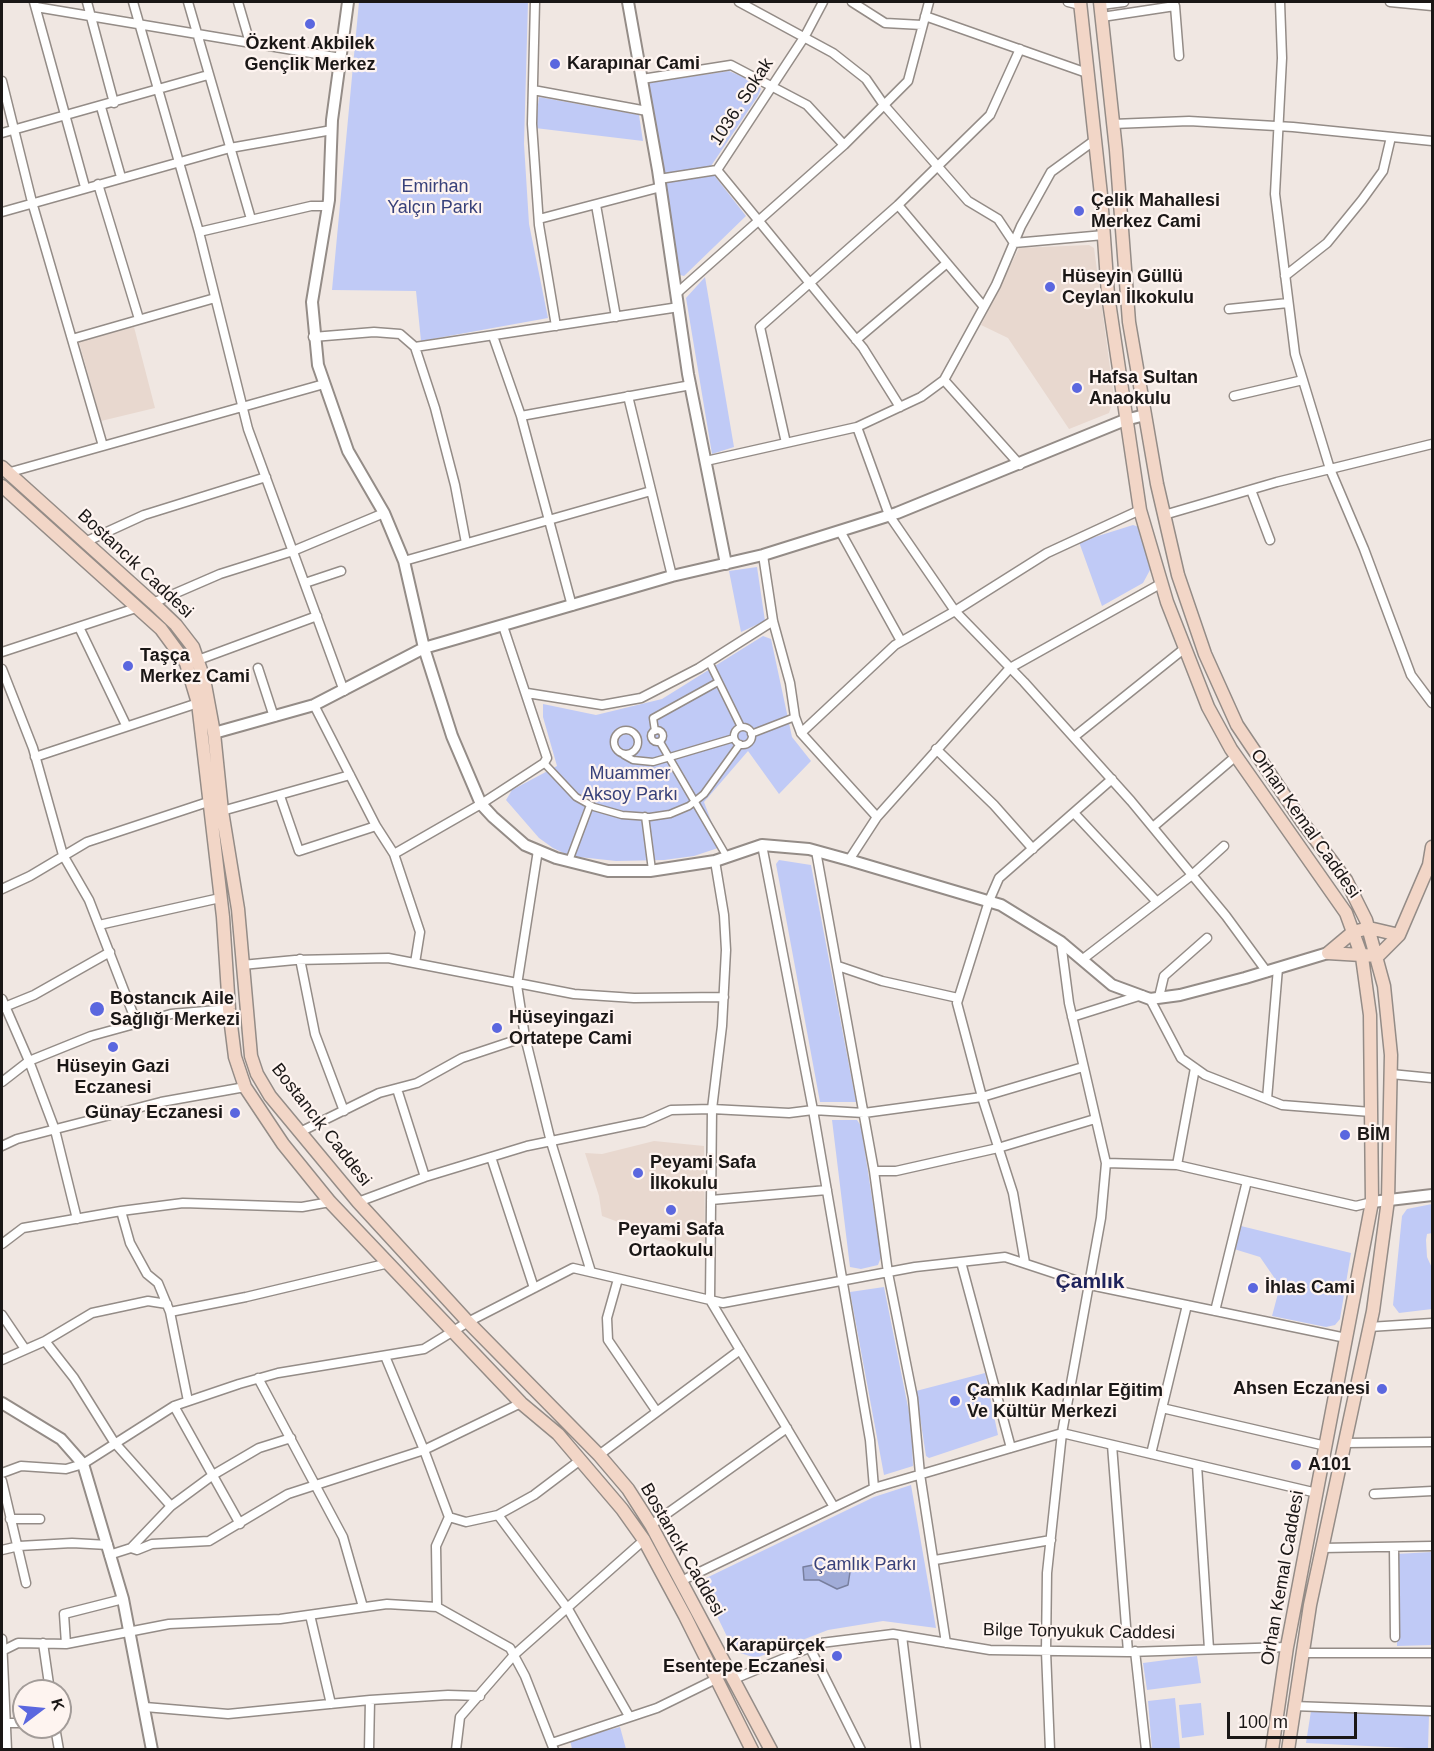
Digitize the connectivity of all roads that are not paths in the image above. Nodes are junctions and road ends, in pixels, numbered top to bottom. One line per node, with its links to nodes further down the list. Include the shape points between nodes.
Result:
1 (87, 2): 20 (street)
2 (133, 2): 21 (street)
3 (188, 2): 23 (street)
4 (238, 2): 25 (street)
5 (348, 2): 28 (street)
6 (535, 2): 35 (street)
7 (628, 2): 31 (street)
8 (739, 2): 24 (street)
9 (823, 2): 24 (street, 1036. Sokak)
10 (852, 2): 22 (street, via 885,23)
11 (929, 2): 19 (street)
12 (1124, 2): 18 (street)
13 (1280, 2): 42 (street)
14 (1390, 2): 17 (street)
15 (1076, 3): 29 (main road, Orhan Kemal Caddesi)
16 (35, 4): 20 (street); 40 (street)
17 (1432, 6)
18 (1101, 8): 27 (street, via 1174,6); 41 (main road, Orhan Kemal Caddesi)
19 (925, 16): 22 (street); 26 (street)
20 (92, 18): 21 (street); 36 (street)
21 (140, 26): 23 (street); 34 (street)
22 (922, 26): 37 (street, via 908,81)
23 (197, 34): 25 (street); 30 (street)
24 (804, 36): 33 (street, 1036. Sokak); 37 (street, via 866,79)
25 (250, 43): 28 (street)
26 (1020, 50): 29 (street); 52 (street, via 990,115)
27 (1179, 56)
28 (340, 58): 44 (street)
29 (1087, 73): 47 (main road, Orhan Kemal Caddesi)
30 (208, 75): 34 (street); 50 (street)
31 (642, 79): 33 (street, via 731,64); 39 (street)
32 (2, 81): 43 (street)
33 (773, 85): 49 (street, via 807,105); 53 (street, 1036. Sokak)
34 (158, 90): 36 (street); 51 (street)
35 (533, 90): 39 (street); 64 (street)
36 (114, 103): 38 (street)
37 (884, 105): 49 (street); 52 (street)
38 (101, 107): 40 (street); 54 (street)
39 (647, 111): 55 (street)
40 (64, 117): 43 (street); 57 (street)
41 (1113, 124): 42 (street, via 1189,121); 94 (main road, Orhan Kemal Caddesi, via 1129,322)
42 (1279, 126): 46 (street); 70 (street, via 1275,194)
43 (13, 130): 45 (street); 58 (street)
44 (332, 130): 50 (street); 61 (street)
45 (2, 133)
46 (1391, 137): 48 (street); 70 (street, via 1383,171 1362,200 1327,243)
47 (1095, 140): 67 (main road, Orhan Kemal Caddesi); 68 (street, via 1051,172)
48 (1432, 141)
49 (844, 145): 65 (street)
50 (230, 148): 51 (street); 63 (street)
51 (178, 162): 54 (street); 66 (street)
52 (938, 167): 60 (street); 68 (street, via 968,201 998,219)
53 (717, 170): 55 (street, 1036. Sokak); 65 (street)
54 (122, 177): 56 (street)
55 (660, 182): 59 (street, 1036. Sokak); 72 (street)
56 (99, 184): 57 (street); 79 (street)
57 (86, 187): 58 (street)
58 (32, 202): 62 (street); 83 (street)
59 (596, 205): 64 (street, 1036. Sokak); 78 (street)
60 (898, 205): 69 (street); 71 (street)
61 (328, 206): 63 (street); 82 (street, via 312,302)
62 (2, 212)
63 (251, 219): 66 (street)
64 (539, 219): 80 (street)
65 (758, 220): 71 (street); 72 (street)
66 (199, 232): 73 (street)
67 (1104, 235): 68 (street); 96 (main road, Orhan Kemal Caddesi)
68 (1014, 243): 76 (street)
69 (946, 263): 76 (street); 84 (street)
70 (1285, 276): 74 (street)
71 (810, 283): 84 (street); 98 (street, via 760,327)
72 (676, 293): 75 (street)
73 (215, 298): 79 (street); 92 (street)
74 (1288, 303): 77 (street); 87 (street)
75 (679, 307): 78 (street); 89 (street)
76 (984, 307): 86 (street)
77 (1229, 309)
78 (616, 317): 80 (street)
79 (139, 319): 83 (street)
80 (556, 326): 81 (street)
81 (493, 336): 85 (street); 95 (street)
82 (313, 337): 85 (street, via 400,334); 88 (street)
83 (72, 339): 100 (street)
84 (856, 339): 93 (street)
85 (415, 347): 117 (street, via 435,408)
86 (944, 380): 93 (street); 102 (street)
87 (1303, 381): 91 (street); 103 (street)
88 (324, 384): 92 (street); 110 (street, via 348,451)
89 (691, 385): 90 (street); 101 (street)
90 (628, 396): 95 (street); 108 (street)
91 (1234, 396)
92 (243, 407): 100 (street); 105 (street)
93 (900, 407): 97 (street)
94 (1145, 415): 96 (street); 112 (main road, Orhan Kemal Caddesi)
95 (521, 416): 113 (street)
96 (1125, 420): 102 (street); 109 (main road, Orhan Kemal Caddesi)
97 (857, 427): 98 (street); 111 (street)
98 (786, 443): 101 (street)
99 (1432, 444): 103 (street)
100 (103, 446): 104 (street)
101 (706, 461): 121 (street)
102 (1020, 465): 111 (street)
103 (1330, 469): 107 (street); 147 (street, via 1411,675)
104 (4, 470): 116 (main road, Bostancık Caddesi)
105 (266, 477): 116 (street, via 144,515); 118 (street)
106 (2, 486): 128 (main road, Bostancık Caddesi)
107 (1251, 490): 112 (street); 115 (street)
108 (651, 491): 113 (street); 123 (street)
109 (1140, 510): 125 (main road, Orhan Kemal Caddesi); 129 (street, via 1047,553)
110 (384, 513): 118 (street); 120 (street)
111 (889, 515): 114 (street); 129 (street)
112 (1164, 515): 198 (main road, Orhan Kemal Caddesi, via 1191,616 1237,725 1346,880)
113 (548, 520): 117 (street); 127 (street)
114 (840, 531): 119 (street); 134 (street)
115 (1270, 540)
116 (85, 542): 126 (main road, Bostancık Caddesi)
117 (466, 543): 120 (street)
118 (293, 551): 124 (street); 126 (street, via 220,574)
119 (763, 555): 121 (street); 131 (street)
120 (404, 561): 135 (street)
121 (726, 564): 123 (street)
122 (341, 571): 124 (street)
123 (672, 576): 127 (street)
124 (305, 583): 130 (street)
125 (1162, 583): 136 (main road, Orhan Kemal Caddesi); 141 (street)
126 (153, 603): 138 (main road, Bostancık Caddesi, via 176,625)
127 (572, 606): 132 (street)
128 (136, 608): 133 (street); 146 (main road, Bostancık Caddesi, via 161,629 186,663)
129 (955, 611): 134 (street); 141 (street)
130 (317, 616): 138 (street); 144 (street)
131 (773, 621): 139 (street); 150 (street)
132 (503, 626): 135 (street); 145 (street)
133 (79, 627): 137 (street); 151 (street)
134 (901, 641): 154 (street)
135 (424, 648): 144 (street); 170 (street, via 452,736)
136 (1185, 648): 156 (street); 161 (main road, Orhan Kemal Caddesi, via 1208,707)
137 (2, 652)
138 (198, 660): 153 (main road, Bostancık Caddesi)
139 (708, 662): 143 (street); 145 (street, via 649,694 602,705)
140 (258, 668): 149 (street)
141 (1010, 668): 156 (street); 159 (street)
142 (2, 669): 162 (street)
143 (718, 682): 152 (street); 163 (street, via 653,718 652,739 660,742)
144 (344, 690): 148 (street)
145 (527, 693): 164 (street, via 547,758)
146 (198, 703): 151 (street); 168 (main road, Bostancık Caddesi)
147 (1432, 703)
148 (314, 705): 149 (street); 165 (street)
149 (274, 717): 153 (street)
150 (795, 717): 154 (street); 155 (street)
151 (126, 725): 162 (street)
152 (741, 727): 155 (street); 157 (street)
153 (214, 733): 172 (main road, Bostancık Caddesi)
154 (801, 733): 175 (street)
155 (751, 734): 158 (street, via 749,742)
156 (1074, 736): 166 (street)
157 (734, 738): 158 (street); 163 (street)
158 (740, 744): 169 (street, via 704,795)
159 (936, 749): 175 (street); 181 (street, via 994,805)
160 (624, 755): 160 (street, via 638,747 636,735 629,730 621,731 614,739 615,747); 163 (street, via 653,762)
161 (1236, 756): 177 (street); 198 (main road, Orhan Kemal Caddesi)
162 (35, 757): 185 (street)
163 (671, 758): 169 (street)
164 (544, 763): 170 (street); 171 (street, via 576,797)
165 (350, 775): 167 (street); 176 (street)
166 (1112, 779): 173 (street); 177 (street)
167 (280, 796): 172 (street); 176 (street, via 299,851)
168 (208, 802): 185 (street, via 99,837); 194 (main road, Bostancık Caddesi)
169 (694, 802): 174 (street, via 670,814); 186 (street)
170 (481, 804): 182 (street, via 525,845); 184 (street)
171 (590, 805): 174 (street, via 622,815); 188 (street)
172 (222, 811): 208 (main road, Bostancık Caddesi, via 238,909)
173 (1074, 813): 181 (street); 196 (street)
174 (645, 816): 191 (street)
175 (878, 817): 187 (street)
176 (376, 826): 184 (street)
177 (1153, 827): 192 (street)
178 (762, 845): 183 (street); 186 (street); 231 (street)
179 (1224, 846): 192 (street)
180 (1432, 847): 190 (main road)
181 (1032, 849): 195 (street, via 999,878)
182 (538, 850): 188 (street); 211 (street)
183 (816, 851): 187 (street); 209 (street)
184 (394, 854): 207 (street, via 420,932)
185 (63, 855): 193 (street); 197 (street)
186 (727, 857): 189 (street)
187 (849, 860): 195 (street)
188 (569, 861): 191 (street, via 608,871)
189 (715, 861): 191 (street); 212 (street, via 724,915)
190 (1431, 866): 199 (main road)
191 (652, 870)
192 (1192, 874): 196 (street); 210 (street)
193 (2, 889)
194 (220, 898): 197 (street); 216 (main road, Bostancık Caddesi)
195 (989, 901): 201 (street, via 1001,904); 214 (street)
196 (1157, 902): 206 (street)
197 (99, 925): 202 (street)
198 (1361, 930): 199 (main road); 203 (main road); 204 (main road, Orhan Kemal Caddesi)
199 (1399, 935): 204 (main road)
200 (1207, 938): 213 (street, via 1164,976)
201 (1061, 942): 206 (street); 217 (street)
202 (110, 952): 215 (street, via 34,995); 218 (street)
203 (1328, 953): 204 (main road); 210 (street)
204 (1370, 957): 223 (main road, Orhan Kemal Caddesi, via 1385,997); 233 (main road, Orhan Kemal Caddesi)
205 (300, 959): 207 (street, via 388,958); 208 (street); 232 (street, via 315,1034)
206 (1083, 959): 213 (street, via 1112,986)
207 (416, 963): 211 (street)
208 (242, 965): 237 (main road, Bostancık Caddesi, via 256,1074)
209 (838, 966): 214 (street, via 882,981); 234 (street)
210 (1272, 970): 213 (street); 229 (street)
211 (517, 985): 212 (street, via 606,998); 219 (street)
212 (724, 997): 230 (street)
213 (1150, 997): 217 (street); 222 (street, via 1181,1058)
214 (958, 998): 228 (street)
215 (3, 1005): 220 (street)
216 (229, 1009): 218 (street, via 171,1014); 226 (main road, Bostancık Caddesi, via 235,1057)
217 (1072, 1017): 221 (street)
218 (137, 1023): 220 (street)
219 (525, 1037): 227 (street, via 462,1058 417,1083); 238 (street)
220 (29, 1061): 225 (street); 236 (street)
221 (1083, 1067): 228 (street); 235 (street)
222 (1195, 1068): 229 (street); 243 (street)
223 (1391, 1074): 224 (street); 250 (main road, Orhan Kemal Caddesi)
224 (1432, 1078)
225 (2, 1082)
226 (245, 1087): 236 (street, via 161,1102); 251 (main road, Bostancık Caddesi, via 283,1144)
227 (397, 1089): 232 (street, via 379,1093); 245 (street)
228 (982, 1097): 234 (street); 240 (street)
229 (1267, 1099): 233 (street, via 1282,1105)
230 (711, 1109): 231 (street, via 789,1113); 238 (street, via 671,1110 644,1122); 249 (street)
231 (813, 1110): 234 (street); 247 (street)
232 (344, 1111): 237 (street)
233 (1371, 1112): 253 (main road, Orhan Kemal Caddesi)
234 (864, 1113): 244 (street)
235 (1095, 1119): 240 (street); 242 (street)
236 (55, 1130): 239 (street); 255 (street)
237 (300, 1132): 252 (main road, Bostancık Caddesi)
238 (551, 1142): 241 (street); 260 (street)
239 (2, 1146)
240 (998, 1148): 244 (street, via 896,1171); 259 (street, via 1013,1193)
241 (491, 1157): 245 (street); 265 (street)
242 (1106, 1162): 243 (street); 264 (street)
243 (1177, 1165): 246 (street)
244 (874, 1171): 261 (street)
245 (425, 1177): 252 (street)
246 (1247, 1181): 253 (street, via 1356,1206); 269 (street)
247 (827, 1190): 249 (street); 263 (street)
248 (1432, 1195): 250 (street)
249 (711, 1200): 266 (street)
250 (1388, 1200): 253 (street); 273 (main road, Orhan Kemal Caddesi)
251 (330, 1202): 254 (street, via 302,1207 183,1203); 258 (main road, Bostancık Caddesi)
252 (357, 1202): 271 (main road, Bostancık Caddesi)
253 (1372, 1202): 275 (main road, Orhan Kemal Caddesi)
254 (121, 1211): 255 (street); 268 (street, via 130,1243 147,1274 158,1283)
255 (77, 1219): 256 (street, via 23,1228)
256 (2, 1244)
257 (961, 1262): 259 (street, via 1005,1257); 261 (street); 296 (street)
258 (388, 1263): 268 (street, via 246,1297); 274 (main road, Bostancık Caddesi)
259 (1025, 1263): 264 (street)
260 (591, 1272): 262 (street); 265 (street, via 573,1268)
261 (888, 1273): 263 (street); 304 (street, via 913,1398)
262 (618, 1279): 266 (street); 287 (street, via 607,1318 608,1340)
263 (843, 1281): 266 (street, via 723,1303); 308 (street, via 870,1440)
264 (1090, 1285): 267 (street); 289 (street)
265 (534, 1288): 271 (street)
266 (710, 1300): 278 (street)
267 (1187, 1305): 269 (street); 286 (street)
268 (168, 1308): 276 (street, via 148,1301 92,1313); 282 (street)
269 (1215, 1311): 275 (street)
270 (2, 1315): 277 (street)
271 (468, 1322): 274 (street); 299 (main road, Bostancık Caddesi)
272 (1432, 1323): 273 (street)
273 (1369, 1327): 293 (main road, Orhan Kemal Caddesi)
274 (453, 1332): 279 (street, via 424,1349); 284 (main road, Bostancık Caddesi)
275 (1346, 1338): 295 (main road, Orhan Kemal Caddesi)
276 (45, 1341): 277 (street); 291 (street, via 74,1378)
277 (25, 1349): 280 (street)
278 (740, 1350): 287 (street); 288 (street)
279 (385, 1356): 281 (street); 297 (street)
280 (2, 1360)
281 (258, 1378): 282 (street); 290 (street)
282 (188, 1401): 285 (street)
283 (2, 1403): 301 (street, via 61,1439)
284 (521, 1403): 297 (street); 300 (main road, Bostancık Caddesi, via 558,1434)
285 (174, 1406): 291 (street); 305 (street)
286 (1162, 1408): 295 (street); 298 (street)
287 (657, 1412): 299 (street)
288 (787, 1428): 313 (street); 319 (street)
289 (1062, 1433): 294 (street); 296 (street); 321 (street)
290 (291, 1438): 305 (street, via 259,1448); 307 (street)
291 (114, 1442): 301 (street); 312 (street)
292 (1432, 1442): 293 (street)
293 (1345, 1443): 326 (main road, Orhan Kemal Caddesi)
294 (1112, 1445): 298 (street); 349 (street)
295 (1326, 1446): 310 (main road, Orhan Kemal Caddesi)
296 (1011, 1448): 304 (street)
297 (424, 1450): 307 (street); 315 (street)
298 (1151, 1454): 302 (street)
299 (599, 1455): 319 (main road, Bostancık Caddesi, via 628,1489)
300 (579, 1461): 314 (street, via 534,1495); 320 (main road, Bostancık Caddesi)
301 (83, 1464): 303 (street, via 66,1469 21,1466); 328 (street)
302 (1197, 1465): 310 (street); 346 (street)
303 (2, 1473)
304 (920, 1474): 308 (street); 329 (street)
305 (213, 1475): 312 (street); 318 (street)
306 (2, 1481): 316 (street)
307 (318, 1486): 318 (street, via 288,1494); 333 (street, via 343,1537)
308 (874, 1488): 313 (street)
309 (1432, 1491): 311 (street)
310 (1317, 1493): 344 (main road, Orhan Kemal Caddesi)
311 (1374, 1494)
312 (171, 1506): 325 (street)
313 (834, 1507): 330 (street)
314 (498, 1515): 315 (street, via 466,1522); 335 (street)
315 (448, 1517): 334 (street, via 436,1546)
316 (10, 1519): 317 (street); 322 (street)
317 (40, 1519)
318 (240, 1524): 325 (street, via 209,1541)
319 (651, 1525): 330 (main road, Bostancık Caddesi)
320 (644, 1540): 335 (street); 354 (main road, Bostancık Caddesi)
321 (1051, 1540): 329 (street); 348 (street)
322 (19, 1545): 327 (street); 328 (street); 331 (street)
323 (1432, 1546): 324 (street)
324 (1394, 1547): 326 (street); 339 (street)
325 (131, 1548): 328 (street)
326 (1322, 1548): 350 (main road, Orhan Kemal Caddesi)
327 (2, 1550)
328 (109, 1550): 332 (street)
329 (935, 1560): 342 (street)
330 (681, 1581): 355 (main road, Bostancık Caddesi)
331 (26, 1583)
332 (123, 1599): 337 (street); 343 (street, via 64,1614)
333 (363, 1607): 334 (street); 336 (street)
334 (437, 1607): 352 (street, via 510,1648)
335 (568, 1609): 352 (street); 362 (street)
336 (310, 1615): 337 (street, via 169,1624); 358 (street)
337 (130, 1631): 343 (street); 360 (street)
338 (902, 1636): 342 (street, Bilge Tonyukuk Caddesi); 345 (street, Bilge Tonyukuk Caddesi, via 893,1634); 372 (street)
339 (1395, 1637)
340 (2, 1639): 347 (street)
341 (43, 1643): 343 (street); 347 (street, via 18,1643); 353 (street)
342 (946, 1643): 348 (street, Bilge Tonyukuk Caddesi, via 990,1650)
343 (66, 1644)
344 (1287, 1647): 346 (street, Bilge Tonyukuk Caddesi); 350 (main road); 375 (main road, Orhan Kemal Caddesi)
345 (810, 1648): 355 (street, Bilge Tonyukuk Caddesi); 371 (street)
346 (1209, 1649): 349 (street, Bilge Tonyukuk Caddesi)
347 (2, 1651): 363 (street)
348 (1046, 1651): 349 (street, Bilge Tonyukuk Caddesi); 373 (street)
349 (1131, 1651): 374 (street)
350 (1304, 1653): 351 (street); 359 (main road, Orhan Kemal Caddesi)
351 (1432, 1653)
352 (514, 1655): 356 (street); 364 (street)
353 (48, 1679)
354 (717, 1679): 362 (street, via 657,1708); 369 (main road, Bostancık Caddesi)
355 (734, 1679): 370 (main road, Bostancık Caddesi)
356 (480, 1696): 357 (street); 368 (street, via 460,1717)
357 (370, 1700): 358 (street); 367 (street)
358 (331, 1704): 360 (street, via 228,1714)
359 (1293, 1706): 361 (street); 376 (main road, Orhan Kemal Caddesi)
360 (145, 1707): 366 (street)
361 (1432, 1711)
362 (629, 1716): 364 (street)
363 (4, 1723): 365 (street)
364 (553, 1746)
365 (7, 1749)
366 (152, 1749)
367 (369, 1749)
368 (456, 1749)
369 (752, 1749)
370 (771, 1749)
371 (861, 1749)
372 (916, 1749)
373 (1050, 1749)
374 (1146, 1749)
375 (1272, 1749)
376 (1288, 1749): 377 (street)
377 (1295, 1749)

